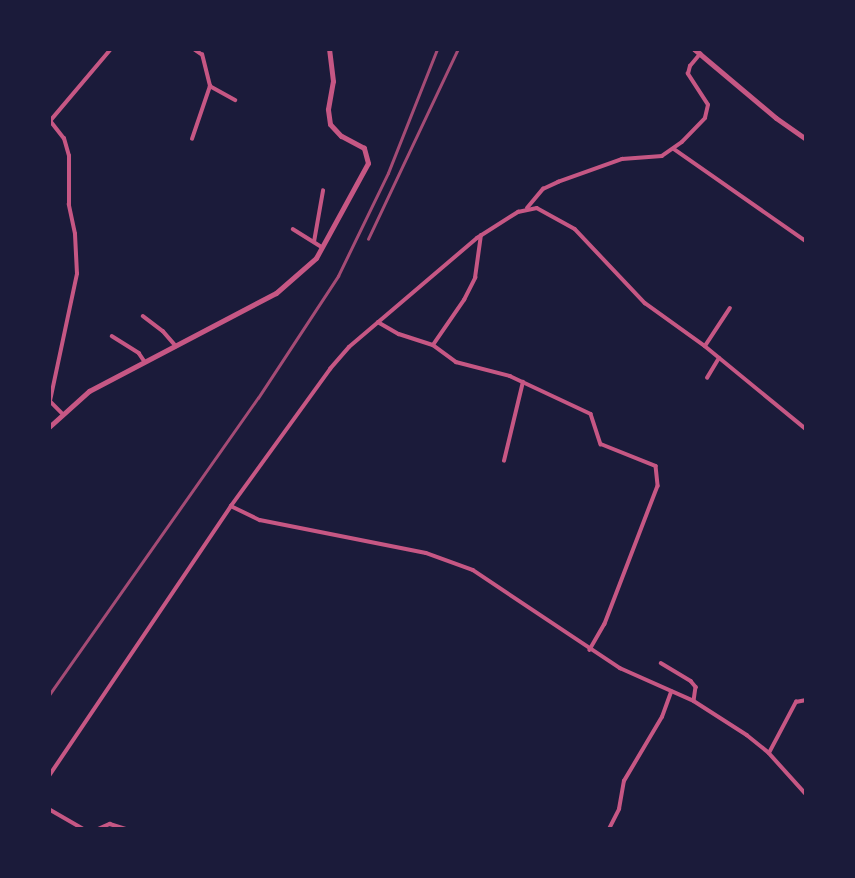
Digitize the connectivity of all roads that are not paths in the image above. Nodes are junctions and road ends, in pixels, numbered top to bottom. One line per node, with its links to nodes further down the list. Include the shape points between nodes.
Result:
1 (111, 49): 8 (street)
2 (193, 49): 6 (street, via 202,55)
3 (329, 49): 18 (street, via 333,81 330,124 364,148 368,163)
4 (694, 49): 5 (street)
5 (700, 54): 10 (street); 11 (street, via 688,74 708,105 705,118)
6 (210, 86): 7 (street); 9 (street)
7 (235, 100)
8 (50, 121): 30 (street, via 64,139 69,156 77,274)
9 (192, 139)
10 (806, 139)
11 (674, 149): 13 (street, via 654,158 610,162 558,182 543,190); 16 (street)
12 (323, 191): 17 (street)
13 (527, 208): 15 (street); 25 (street, via 551,214 575,229 634,294)
14 (293, 229): 17 (street)
15 (481, 235): 21 (street); 23 (street, via 475,278)
16 (806, 241)
17 (314, 242): 18 (street)
18 (323, 247): 24 (street, via 289,284)
19 (730, 308): 25 (street)
20 (143, 316): 24 (street)
21 (378, 322): 23 (street); 35 (street, via 330,369)
22 (112, 336): 27 (street, via 139,352)
23 (433, 345): 29 (street, via 456,362)
24 (176, 346): 27 (street)
25 (705, 346): 26 (street)
26 (719, 358): 28 (street); 33 (street)
27 (145, 362): 31 (street, via 89,391)
28 (708, 378)
29 (523, 382): 34 (street); 36 (street, via 591,414 601,444 649,460 659,476 605,624)
30 (49, 401): 31 (street)
31 (62, 413): 32 (street)
32 (49, 427)
33 (806, 429)
34 (504, 461)
35 (231, 506): 36 (street, via 260,520 453,561 494,582); 42 (street)
36 (590, 650): 38 (street)
37 (661, 663): 40 (street, via 691,681 697,694)
38 (671, 692): 40 (street); 48 (street, via 662,717 624,780)
39 (806, 700): 41 (street, via 796,702)
40 (694, 701): 41 (street)
41 (769, 753): 43 (street)
42 (49, 776)
43 (806, 794)
44 (49, 809): 45 (street)
45 (83, 829)
46 (99, 829): 47 (street, via 110,824)
47 (126, 829)
48 (609, 829)

